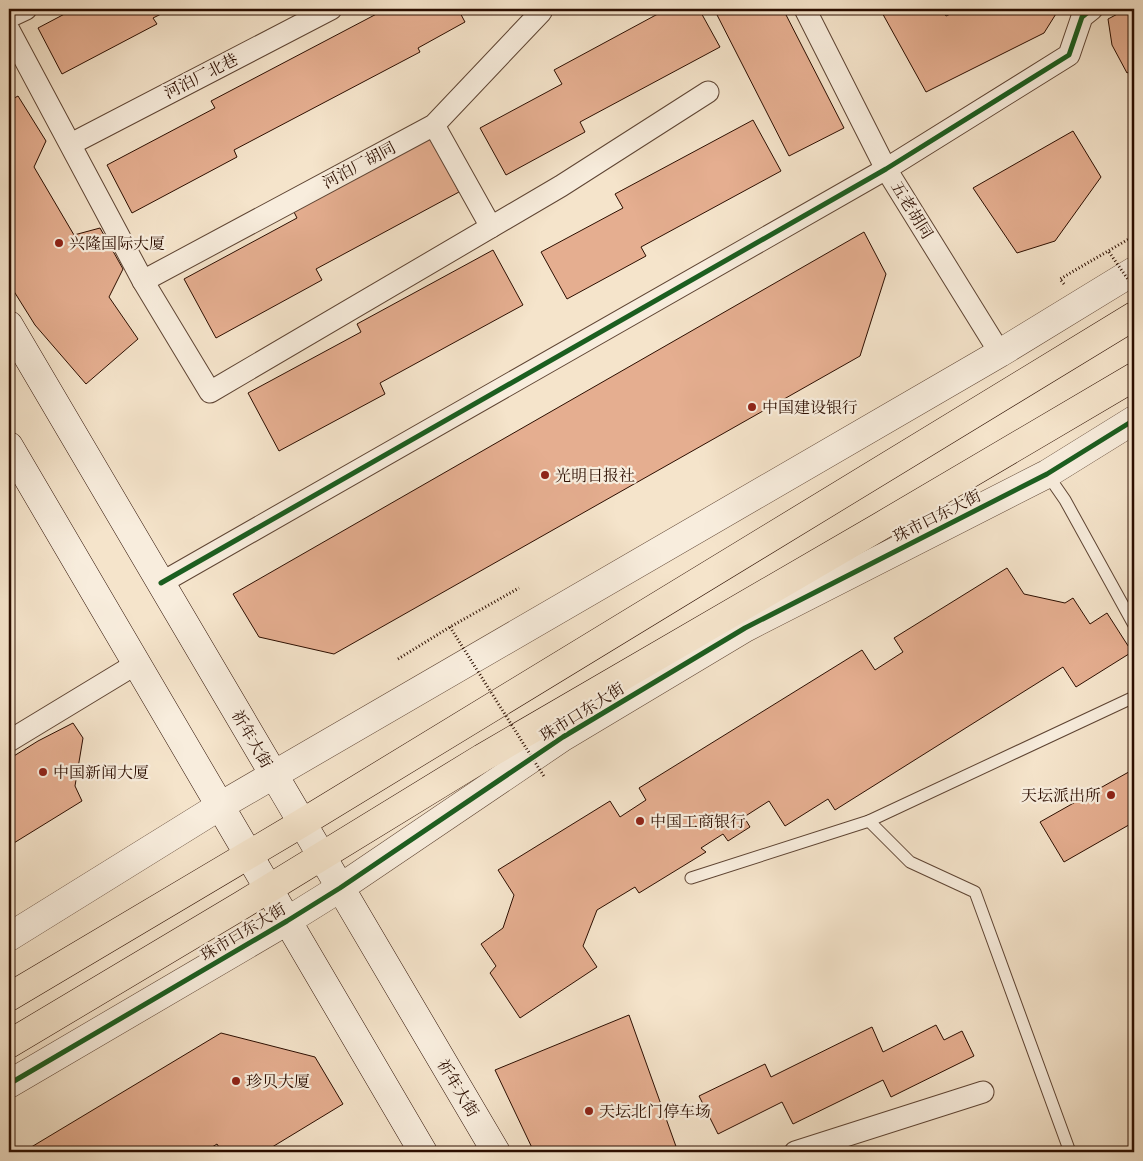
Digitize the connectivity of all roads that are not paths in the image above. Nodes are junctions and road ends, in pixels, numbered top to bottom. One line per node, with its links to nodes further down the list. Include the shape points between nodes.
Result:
1 (26, 9): 6 (street)
2 (330, 9): 10 (street, 河泊厂北巷)
3 (540, 9): 9 (street, 河泊厂胡同, via 541,12)
4 (805, 9): 11 (street, 五老胡同)
5 (1092, 9): 11 (street, via 1082,16 1069,55)
6 (9, 17)
7 (9, 30): 10 (street)
8 (708, 92): 12 (street)
9 (434, 125): 12 (street); 14 (street, 河泊厂胡同)
10 (71, 144): 14 (street)
11 (886, 169): 17 (street, 五老胡同); 22 (street)
12 (491, 227): 14 (street, via 210,392)
13 (1134, 271): 17 (street)
14 (143, 281)
15 (1134, 316): 30 (main road)
16 (9, 325): 22 (street, 祈年大街)
17 (1000, 353): 27 (street)
18 (1134, 377): 32 (main road, 珠市口东大街, via 482,758)
19 (1134, 420): 21 (street, 珠市口东大街)
20 (9, 446): 24 (street)
21 (1047, 474): 23 (lane, via 1065,500); 34 (street, 珠市口东大街, via 745,628 563,737)
22 (161, 583): 27 (street, 祈年大街)
23 (1134, 625)
24 (136, 664): 26 (street); 28 (street)
25 (1134, 697): 29 (lane)
26 (9, 741)
27 (274, 775): 28 (street); 30 (street, 祈年大街)
28 (220, 806): 31 (street); 37 (street)
29 (869, 821): 33 (lane); 45 (lane, via 910,862 975,892)
30 (302, 823): 31 (main road); 32 (street, 祈年大街)
31 (248, 854): 35 (street); 38 (main road)
32 (321, 856): 34 (street, 祈年大街); 35 (main road, 珠市口东大街)
33 (691, 878)
34 (340, 888): 36 (street, 珠市口东大街); 43 (street, 祈年大街)
35 (268, 889): 36 (street); 39 (main road, 珠市口东大街)
36 (287, 921): 40 (street, 珠市口东大街); 42 (street)
37 (9, 936)
38 (9, 997)
39 (9, 1044)
40 (9, 1084)
41 (983, 1092): 44 (street)
42 (423, 1152)
43 (496, 1152)
44 (795, 1152)
45 (1070, 1152)

